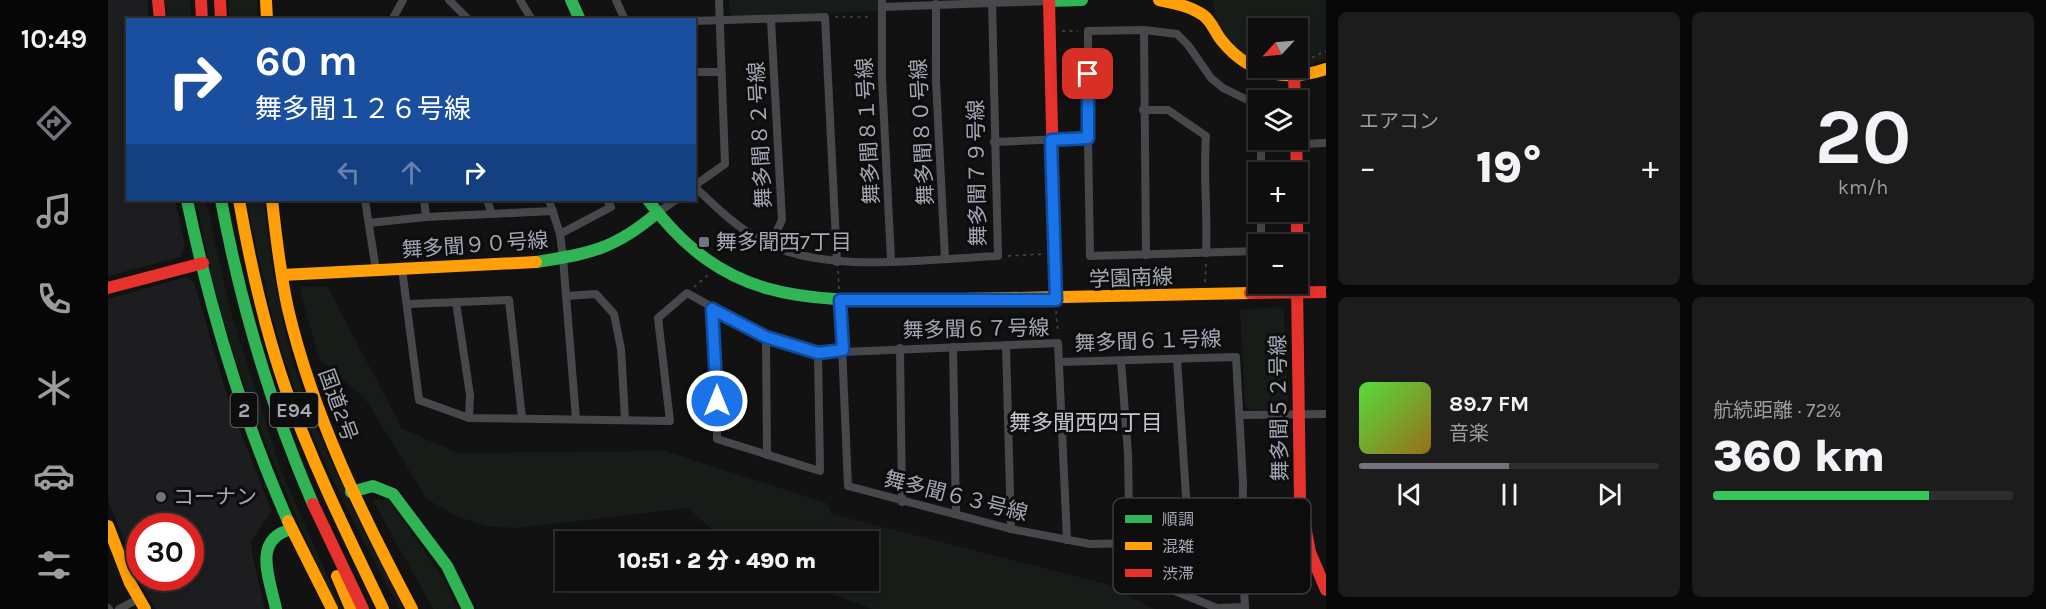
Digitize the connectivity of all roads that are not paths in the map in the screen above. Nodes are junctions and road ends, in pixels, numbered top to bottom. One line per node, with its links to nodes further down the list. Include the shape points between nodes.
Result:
1 (158, 0): 17 (main road)
2 (201, 0): 18 (main road)
3 (220, 0): 19 (main road)
4 (266, 0): 20 (main road)
5 (403, 0): 21 (street)
6 (449, 0): 22 (street)
7 (520, 0): 23 (street)
8 (571, 0): 24 (main road)
9 (616, 0): 25 (street)
10 (719, 0): 26 (street)
11 (1049, 0): 12 (main road); 14 (street); 40 (main road)
12 (1082, 0)
13 (1159, 0): 30 (main road, via 1182,4 1205,16 1240,62)
14 (992, 1): 15 (street); 41 (street, 舞多聞７９号線)
15 (936, 4): 16 (street); 68 (street, 舞多聞８０号線)
16 (882, 8): 69 (street, 舞多聞８１号線)
17 (160, 18)
18 (202, 18)
19 (221, 18)
20 (267, 18)
21 (393, 18)
22 (464, 18)
23 (531, 18)
24 (579, 18)
25 (624, 18)
26 (720, 20): 27 (street); 28 (street); 33 (street)
27 (771, 20): 63 (street, 舞多聞８２号線, via 782,220); 70 (street, via 825,17)
28 (696, 21)
29 (1144, 30): 37 (street, via 1177,34 1211,78); 38 (street); 39 (street, via 1088,31)
30 (1248, 66)
31 (1326, 69): 34 (main road)
32 (696, 72): 33 (street)
33 (720, 72): 44 (street, via 725,164)
34 (1308, 76)
35 (1294, 78): 36 (main road)
36 (1295, 90)
37 (1248, 100)
38 (1143, 110): 65 (street, via 1168,110 1206,136); 66 (street)
39 (1088, 138): 40 (street); 66 (street, via 1090,256)
40 (1051, 140): 41 (street); 82 (main road)
41 (994, 142): 68 (street, 舞多聞７９号線, via 998,256)
42 (1308, 142): 43 (street)
43 (1326, 143)
44 (696, 185)
45 (696, 188): 63 (street, 舞多聞７９号線, via 723,214)
46 (187, 201): 71 (main road, 2)
47 (221, 201): 95 (main road, E94, via 246,318)
48 (239, 201): 110 (main road, E94, via 263,313 285,385)
49 (272, 201): 74 (main road, 国道2号)
50 (365, 201): 61 (street)
51 (424, 201): 60 (street)
52 (487, 201): 59 (street)
53 (549, 201): 57 (street)
54 (608, 201): 62 (street, via 611,207)
55 (649, 201): 58 (main road, 学園南線)
56 (675, 201): 58 (street)
57 (553, 211): 59 (street); 62 (street)
58 (657, 213): 67 (main road, 舞多聞９０号線, via 631,235 585,255); 81 (main road, 学園南線, via 718,266 753,286)
59 (492, 214): 60 (street)
60 (426, 217): 61 (street)
61 (369, 222): 73 (street)
62 (560, 234): 67 (street)
63 (770, 245): 70 (street, 舞多聞７９号線, via 808,258)
64 (1248, 251): 65 (street)
65 (1206, 253): 66 (street)
66 (1146, 255)
67 (563, 258): 72 (main road, 舞多聞９０号線, via 525,264); 80 (street)
68 (945, 258): 69 (street, 舞多聞７９号線)
69 (891, 260): 70 (street, 舞多聞７９号線)
70 (837, 262)
71 (202, 263): 75 (main road); 114 (main road, 2, via 245,413)
72 (402, 269): 73 (main road, 舞多聞９０号線); 84 (street)
73 (376, 270): 74 (main road, 舞多聞９０号線)
74 (282, 275): 104 (main road, 国道2号, via 308,382)
75 (108, 288)
76 (1308, 290): 78 (main road, 学園南線)
77 (1248, 292): 82 (main road, 学園南線)
78 (1326, 292)
79 (1297, 294): 98 (main road, 舞多聞５２号線)
80 (566, 296): 101 (street); 102 (street, via 596,294 614,314 621,349)
81 (840, 300): 82 (main road, 学園南線); 90 (street, 舞多聞６３号線)
82 (1056, 300)
83 (456, 302): 84 (street); 99 (street, via 470,395); 100 (street, via 509,300)
84 (408, 304): 99 (street, via 419,400)
85 (712, 309): 86 (street); 102 (street, via 687,293 658,318 670,421); 103 (street, via 717,439)
86 (766, 337): 91 (street); 103 (street)
87 (1006, 345): 88 (street, 舞多聞６７号線); 94 (street, 舞多聞６７号線, via 1058,343); 113 (street)
88 (953, 347): 89 (street, 舞多聞６７号線); 111 (street)
89 (900, 348): 90 (street, 舞多聞６７号線); 109 (street)
90 (843, 350): 91 (street, 舞多聞６７号線); 109 (street, 舞多聞６３号線, via 848,486)
91 (818, 353): 103 (street, via 820,471)
92 (1177, 359): 93 (street, 舞多聞６１号線); 97 (street, 舞多聞６１号線, via 1236,357); 106 (street)
93 (1121, 361): 94 (street, 舞多聞６１号線); 105 (street)
94 (1060, 362): 115 (street, 舞多聞６７号線)
95 (271, 400): 126 (main road, via 300,492); 127 (main road, E94)
96 (1326, 414): 98 (street)
97 (1240, 415): 98 (street); 107 (street, 舞多聞６１号線)
98 (1298, 415): 108 (main road, 舞多聞５２号線)
99 (469, 418): 100 (street)
100 (522, 418): 101 (street)
101 (576, 419): 102 (street)
102 (625, 419)
103 (767, 454)
104 (351, 492): 121 (main road, via 368,484 382,485 393,494 447,566); 130 (main road, 国道2号)
105 (1129, 498)
106 (1186, 498)
107 (1243, 498)
108 (1300, 498)
109 (902, 502): 111 (street, 舞多聞６３号線)
110 (333, 506): 128 (main road, E94); 129 (main road)
111 (956, 514): 113 (street, 舞多聞６３号線)
112 (108, 526): 120 (main road)
113 (1011, 529): 115 (street, 舞多聞６３号線)
114 (292, 530): 124 (main road, via 280,532 267,544); 125 (main road, 2)
115 (1066, 540): 116 (street, 舞多聞６３号線)
116 (1113, 544)
117 (1311, 554): 118 (main road, 舞多聞５２号線)
118 (1326, 590)
119 (1182, 594): 122 (street, via 1217,608)
120 (141, 604): 123 (street)
121 (463, 607)
122 (1245, 608)
123 (119, 609)
124 (276, 609)
125 (332, 609)
126 (351, 609)
127 (363, 609)
128 (383, 609)
129 (393, 609)
130 (412, 609)

